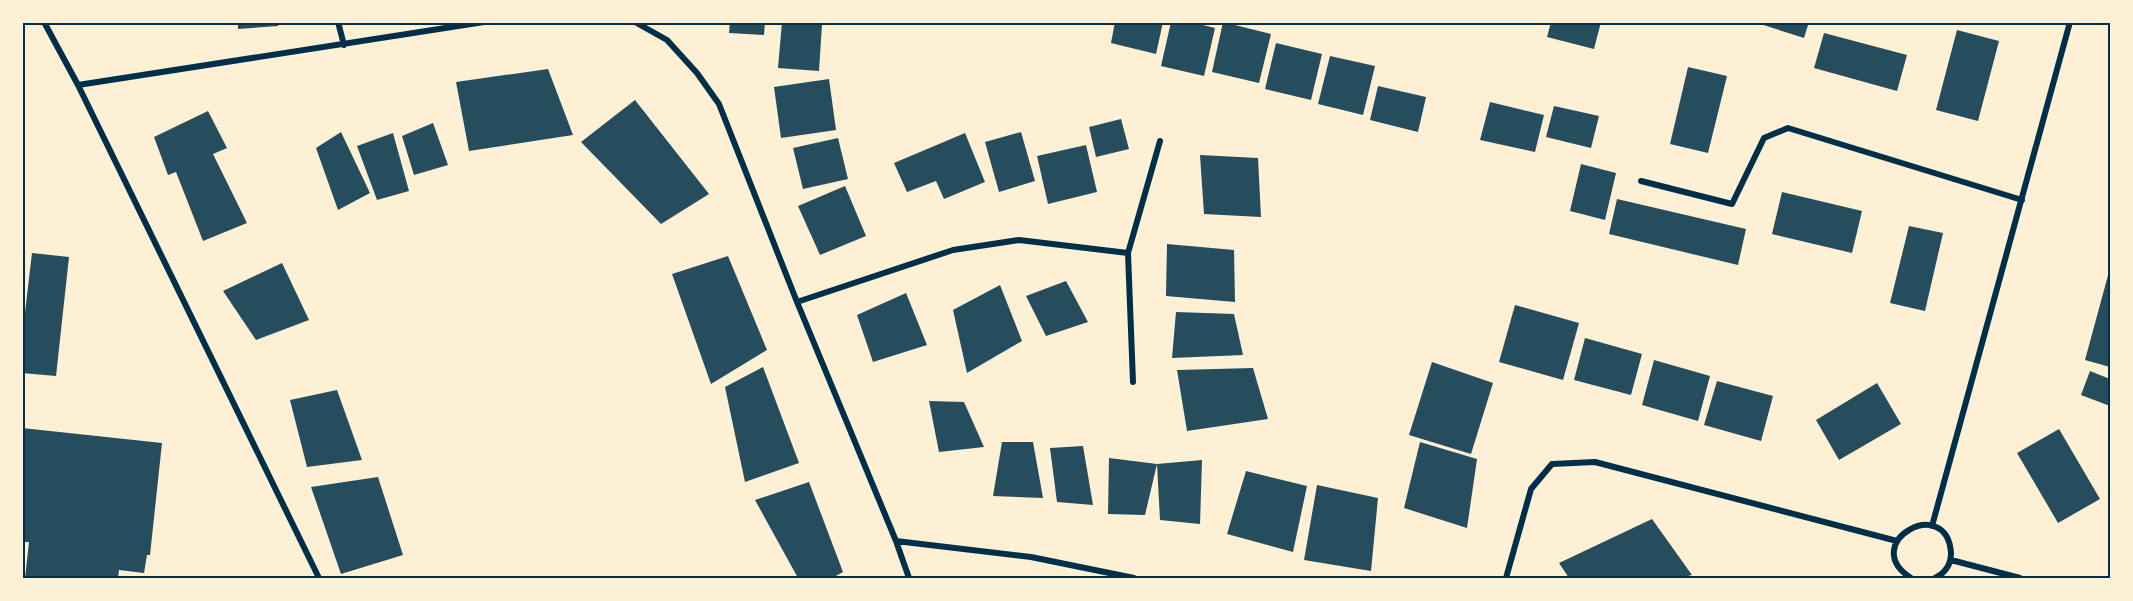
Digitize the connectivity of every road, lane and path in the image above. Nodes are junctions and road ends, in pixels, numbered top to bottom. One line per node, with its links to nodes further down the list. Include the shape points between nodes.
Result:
1 (44, 22): 7 (street)
2 (338, 22): 6 (street)
3 (484, 22): 6 (street)
4 (635, 22): 12 (street, via 667,40 719,104)
5 (2070, 22): 10 (street)
6 (344, 45): 7 (street)
7 (78, 86): 18 (street)
8 (1160, 141): 11 (street)
9 (1641, 181): 10 (street, via 1732,204 1764,138 1788,128)
10 (2022, 200): 14 (street)
11 (1128, 253): 12 (street, via 1019,240 953,250); 13 (street)
12 (797, 302): 15 (street)
13 (1134, 382)
14 (1932, 526): 16 (street, via 1908,529); 17 (street, via 1950,543)
15 (896, 541): 19 (street); 20 (street, via 1031,557)
16 (1897, 541): 21 (street, via 1595,462 1552,464 1531,489); 22 (street, via 1895,560)
17 (1951, 560): 23 (street, via 1944,573); 24 (street)
18 (319, 579)
19 (909, 579)
20 (1134, 579)
21 (1506, 579)
22 (1911, 579)
23 (1935, 579)
24 (2020, 579)

